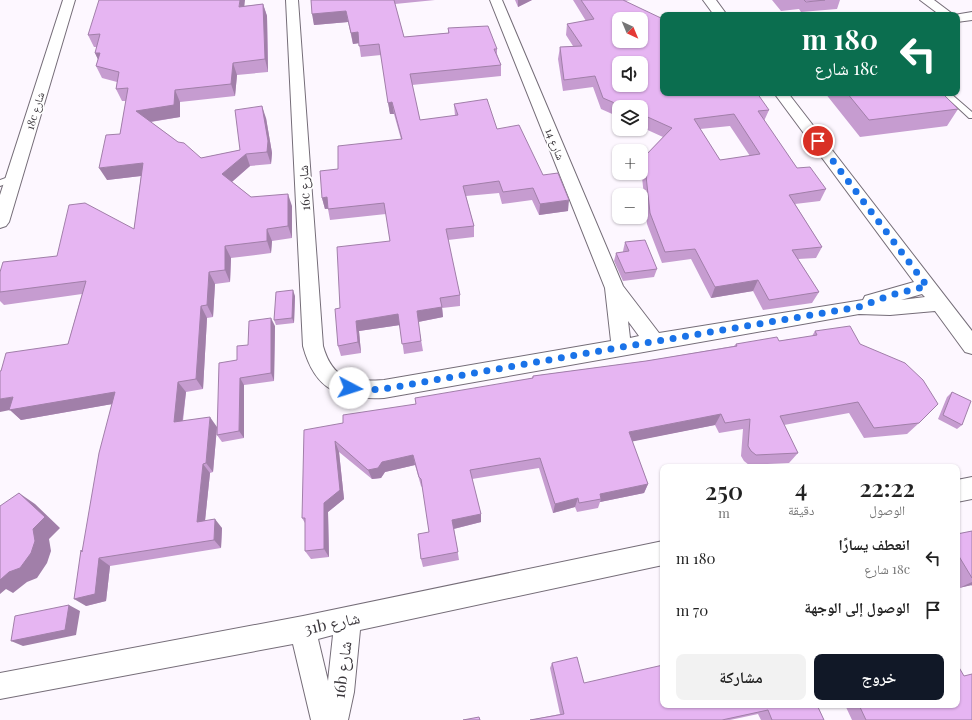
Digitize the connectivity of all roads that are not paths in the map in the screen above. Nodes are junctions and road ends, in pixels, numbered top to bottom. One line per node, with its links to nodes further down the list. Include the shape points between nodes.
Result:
1 (69, 0): 15 (street, 18c شارع)
2 (292, 0): 23 (street, 16c شارع, via 313,346 318,365 324,373 335,382 350,388 384,389)
3 (496, 0): 18 (street, شارع 14)
4 (709, 0): 7 (street)
5 (916, 0): 8 (street)
6 (926, 0): 9 (street)
7 (719, 12)
8 (926, 12)
9 (944, 12)
10 (972, 16): 11 (street)
11 (960, 18)
12 (783, 96): 17 (street)
13 (949, 96): 14 (lane)
14 (972, 116)
15 (7, 181): 16 (street, 18c شارع)
16 (0, 222)
17 (927, 286): 19 (street); 20 (street, via 891,295)
18 (614, 288): 21 (street, شارع 14); 23 (street, شارع 14)
19 (940, 303): 20 (street, via 890,308); 22 (street)
20 (859, 307): 21 (street)
21 (654, 341): 23 (street)
22 (972, 346)
23 (622, 347)
24 (972, 488): 25 (street)
25 (960, 490)
26 (660, 554): 27 (street, 31b شارع)
27 (348, 620): 28 (street, 31b شارع); 31 (street, 16b شارع, via 340,692)
28 (303, 629): 29 (street, 31b شارع); 30 (street, 16b شارع)
29 (0, 686)
30 (325, 720)
31 (334, 720)

